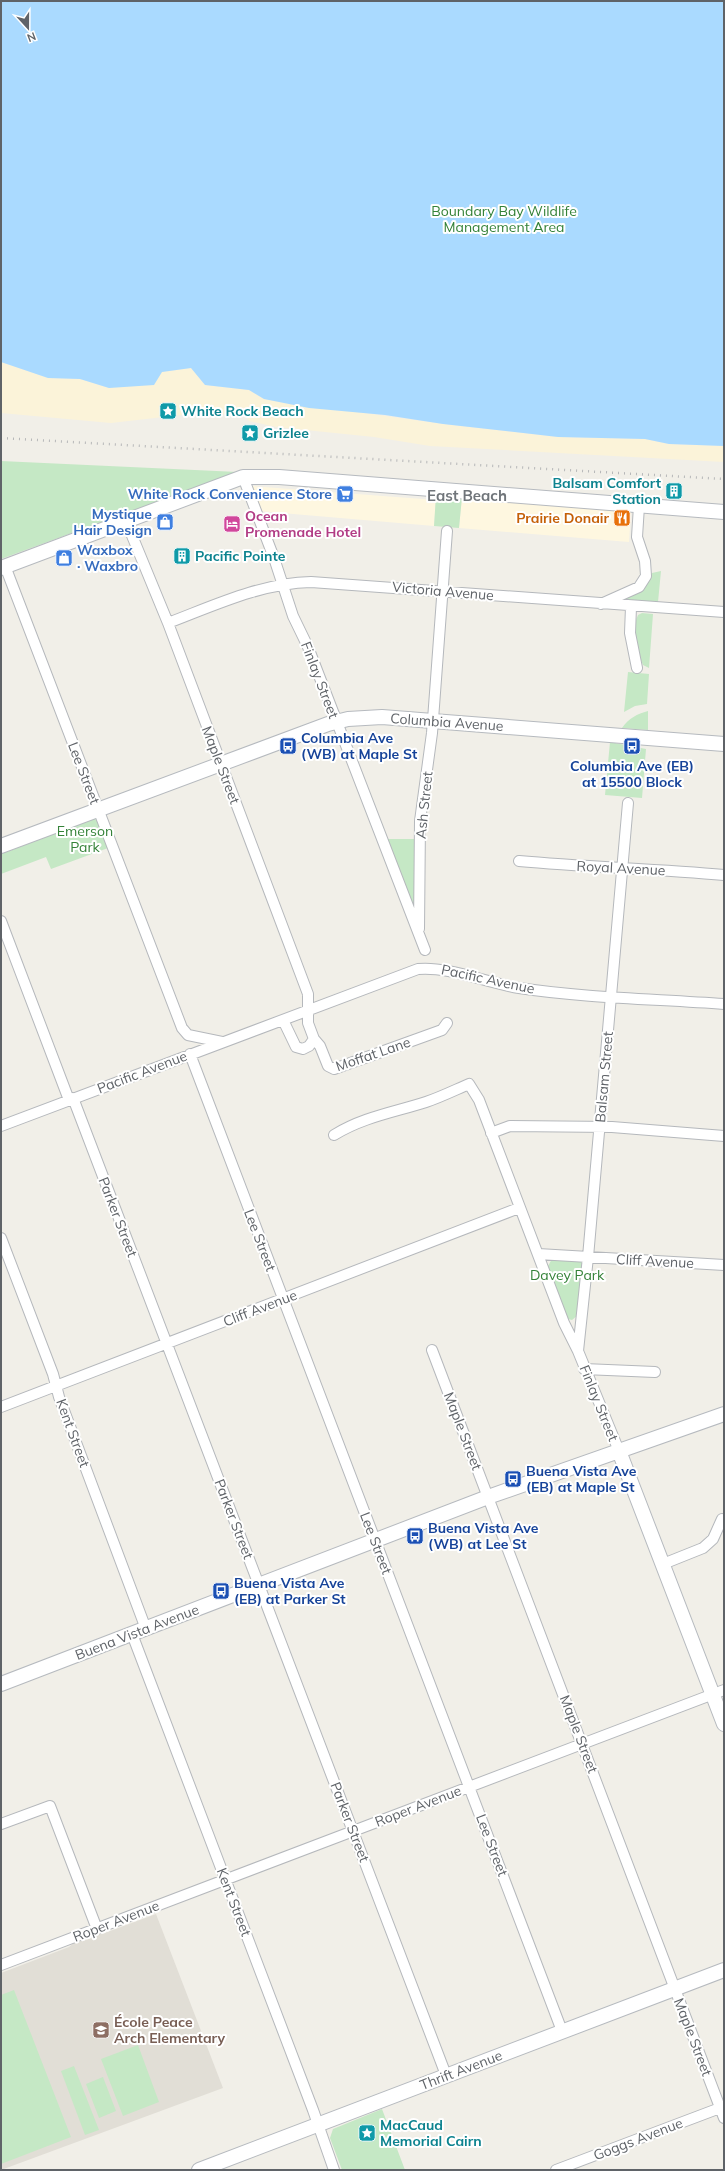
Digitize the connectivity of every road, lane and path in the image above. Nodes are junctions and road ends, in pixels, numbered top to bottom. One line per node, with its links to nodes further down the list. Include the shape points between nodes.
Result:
1 (242, 477): 2 (street, via 279,477); 4 (street); 7 (street, Finlay Street)
2 (639, 506): 3 (street); 9 (street, via 637,537 645,561 646,576 639,587)
3 (724, 512)
4 (126, 521): 6 (street); 12 (street, Maple Street)
5 (447, 531): 8 (street, Ash Street)
6 (3, 567): 19 (street, Lee Street)
7 (282, 584): 8 (street, Victoria Avenue, via 336,582); 12 (street, Victoria Avenue); 14 (street, Finlay Street)
8 (442, 592): 9 (street, Victoria Avenue); 15 (street, Ash Street)
9 (602, 604): 10 (street, Victoria Avenue)
10 (631, 607): 11 (street, Victoria Avenue); 13 (street, via 630,633)
11 (724, 612)
12 (168, 623): 17 (street, Maple Street)
13 (637, 668)
14 (336, 721): 15 (street, Columbia Avenue, via 382,717); 17 (street, Columbia Avenue); 25 (street, Finlay Street)
15 (433, 721): 16 (street, Columbia Avenue); 25 (street, Ash Street, via 420,821)
16 (724, 744)
17 (221, 762): 19 (street, Columbia Avenue); 29 (street, Maple Street, via 308,994)
18 (628, 802): 22 (street, Balsam Street)
19 (98, 809): 20 (street, Columbia Avenue); 33 (street, Lee Street, via 182,1028 188,1036)
20 (1, 846)
21 (519, 861): 22 (street, Royal Avenue)
22 (622, 869): 23 (street, Royal Avenue); 27 (street, Balsam Street)
23 (724, 875)
24 (1, 921): 35 (street, Parker Street)
25 (419, 936): 26 (street, Finlay Street)
26 (425, 950)
27 (610, 996): 28 (street, Pacific Avenue); 29 (street, Pacific Avenue, via 519,988 436,968 426,968 410,971); 37 (street, Balsam Street)
28 (724, 1004)
29 (308, 1010): 30 (street, Pacific Avenue); 32 (street, via 308,1023)
30 (283, 1020): 32 (street, via 296,1047 306,1048); 33 (street, Pacific Avenue)
31 (448, 1023): 32 (street, Moffat Lane, via 442,1030 334,1069 328,1066 320,1046)
32 (314, 1039)
33 (222, 1042): 34 (street, Pacific Avenue)
34 (190, 1054): 35 (street, Pacific Avenue); 46 (street, Lee Street)
35 (71, 1099): 36 (street, Pacific Avenue); 47 (street, Parker Street)
36 (1, 1126)
37 (599, 1127): 38 (street, via 510,1126); 40 (street); 44 (street, Balsam Street)
38 (491, 1133): 39 (street, Finlay Street, via 470,1084 426,1102 349,1126); 41 (street, Finlay Street)
39 (334, 1135)
40 (724, 1136)
41 (519, 1208): 43 (street, Finlay Street); 46 (street, Cliff Avenue)
42 (1, 1238): 52 (street, Kent Street, via 54,1374)
43 (538, 1254): 44 (street, Cliff Avenue); 49 (street, Finlay Street, via 564,1323)
44 (588, 1257): 45 (street, Cliff Avenue); 49 (street, Balsam Street)
45 (724, 1265)
46 (283, 1300): 47 (street, Cliff Avenue); 58 (street, Lee Street)
47 (167, 1344): 52 (street, Cliff Avenue); 60 (street, Parker Street)
48 (432, 1350): 56 (street, Maple Street)
49 (578, 1350): 50 (street, Finlay Street)
50 (584, 1369): 51 (street); 55 (street, Finlay Street)
51 (655, 1372)
52 (56, 1386): 53 (street, Cliff Avenue); 61 (street, Kent Street)
53 (1, 1407)
54 (724, 1414): 55 (street, Buena Vista Avenue)
55 (619, 1451): 56 (street, Buena Vista Avenue); 59 (street, Finlay Street)
56 (488, 1497): 58 (street, Buena Vista Avenue); 66 (street, Maple Street)
57 (722, 1519): 59 (street, via 713,1539 702,1548)
58 (376, 1542): 60 (street, Buena Vista Avenue); 67 (street, Lee Street)
59 (663, 1564): 64 (street, Finlay Street)
60 (260, 1586): 61 (street, Buena Vista Avenue); 69 (street, Parker Street)
61 (146, 1629): 62 (street, Buena Vista Avenue)
62 (132, 1634): 63 (street, Buena Vista Avenue); 70 (street, Kent Street)
63 (1, 1684)
64 (718, 1692): 65 (street, Finlay Street); 66 (street, Roper Avenue)
65 (724, 1724)
66 (582, 1743): 67 (street, Roper Avenue); 74 (street, Maple Street)
67 (469, 1786): 69 (street, Roper Avenue); 75 (street, Lee Street)
68 (1, 1824): 71 (street, via 50,1806)
69 (353, 1830): 70 (street, Roper Avenue); 76 (street, Parker Street)
70 (225, 1879): 71 (street, Roper Avenue); 79 (street, Kent Street)
71 (97, 1929): 72 (street, Roper Avenue)
72 (1, 1965)
73 (724, 1970): 74 (street, Thrift Avenue)
74 (675, 1988): 75 (street, Thrift Avenue); 77 (street, Maple Street)
75 (562, 2031): 76 (street, Thrift Avenue)
76 (446, 2076): 79 (street, Thrift Avenue)
77 (720, 2108): 78 (street, Maple Street); 82 (street, Goggs Avenue)
78 (724, 2118)
79 (317, 2125): 80 (street, Thrift Avenue); 81 (street, Kent Street)
80 (199, 2170)
81 (334, 2170)
82 (556, 2170)

